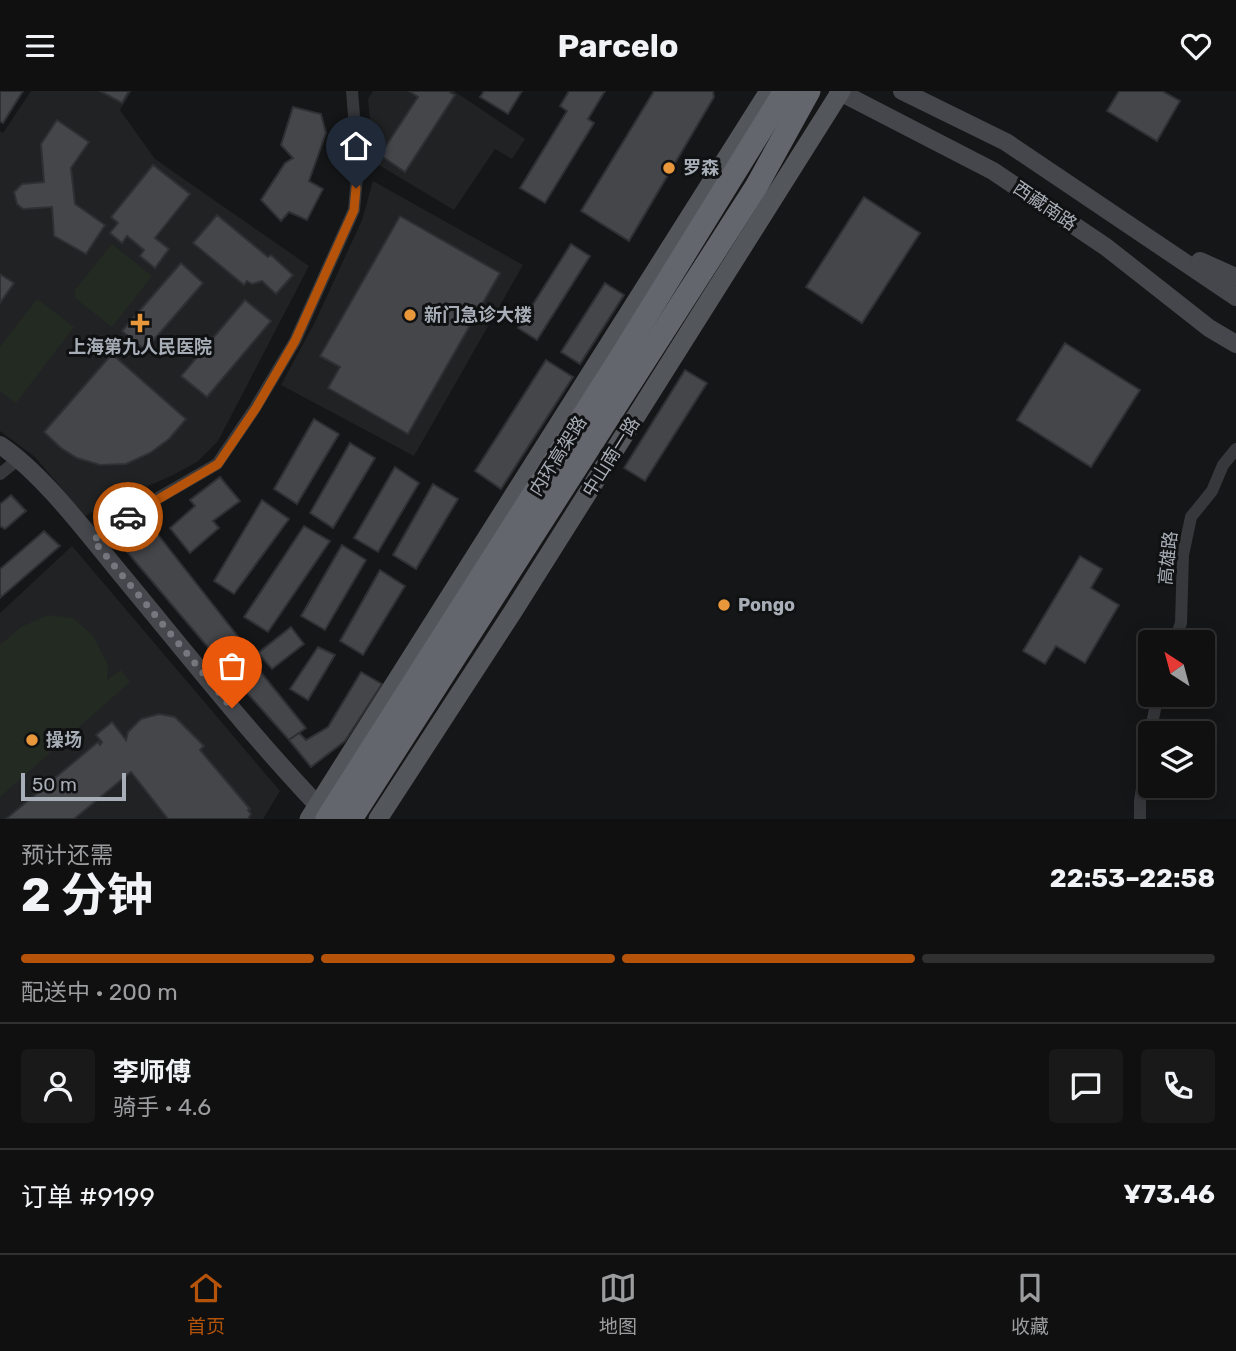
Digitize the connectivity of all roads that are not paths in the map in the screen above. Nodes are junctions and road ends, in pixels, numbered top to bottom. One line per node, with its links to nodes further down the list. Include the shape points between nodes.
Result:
1 (352, 91): 15 (street, via 358,165 354,210 295,341 218,464)
2 (769, 91): 18 (main road)
3 (785, 91): 18 (highway, 内环高架路, via 607,379)
4 (809, 91): 19 (highway, 内环高架路, via 756,187)
5 (840, 91): 10 (main road, 西藏南路, via 993,171 1106,247); 20 (main road, 中山南一路)
6 (902, 91): 7 (main road, 西藏南路, via 1006,142)
7 (1155, 242): 8 (main road, 西藏南路); 9 (main road, 西藏南路)
8 (1236, 277)
9 (1236, 297)
10 (1236, 344)
11 (0, 445): 13 (main road)
12 (1236, 449): 16 (street, 高雄路, via 1191,517 1183,555)
13 (20, 458): 14 (street); 15 (main road)
14 (0, 474)
15 (93, 540): 18 (main road)
16 (1178, 630)
17 (1140, 798): 21 (street)
18 (321, 816)
19 (351, 819)
20 (378, 819)
21 (1140, 819)

